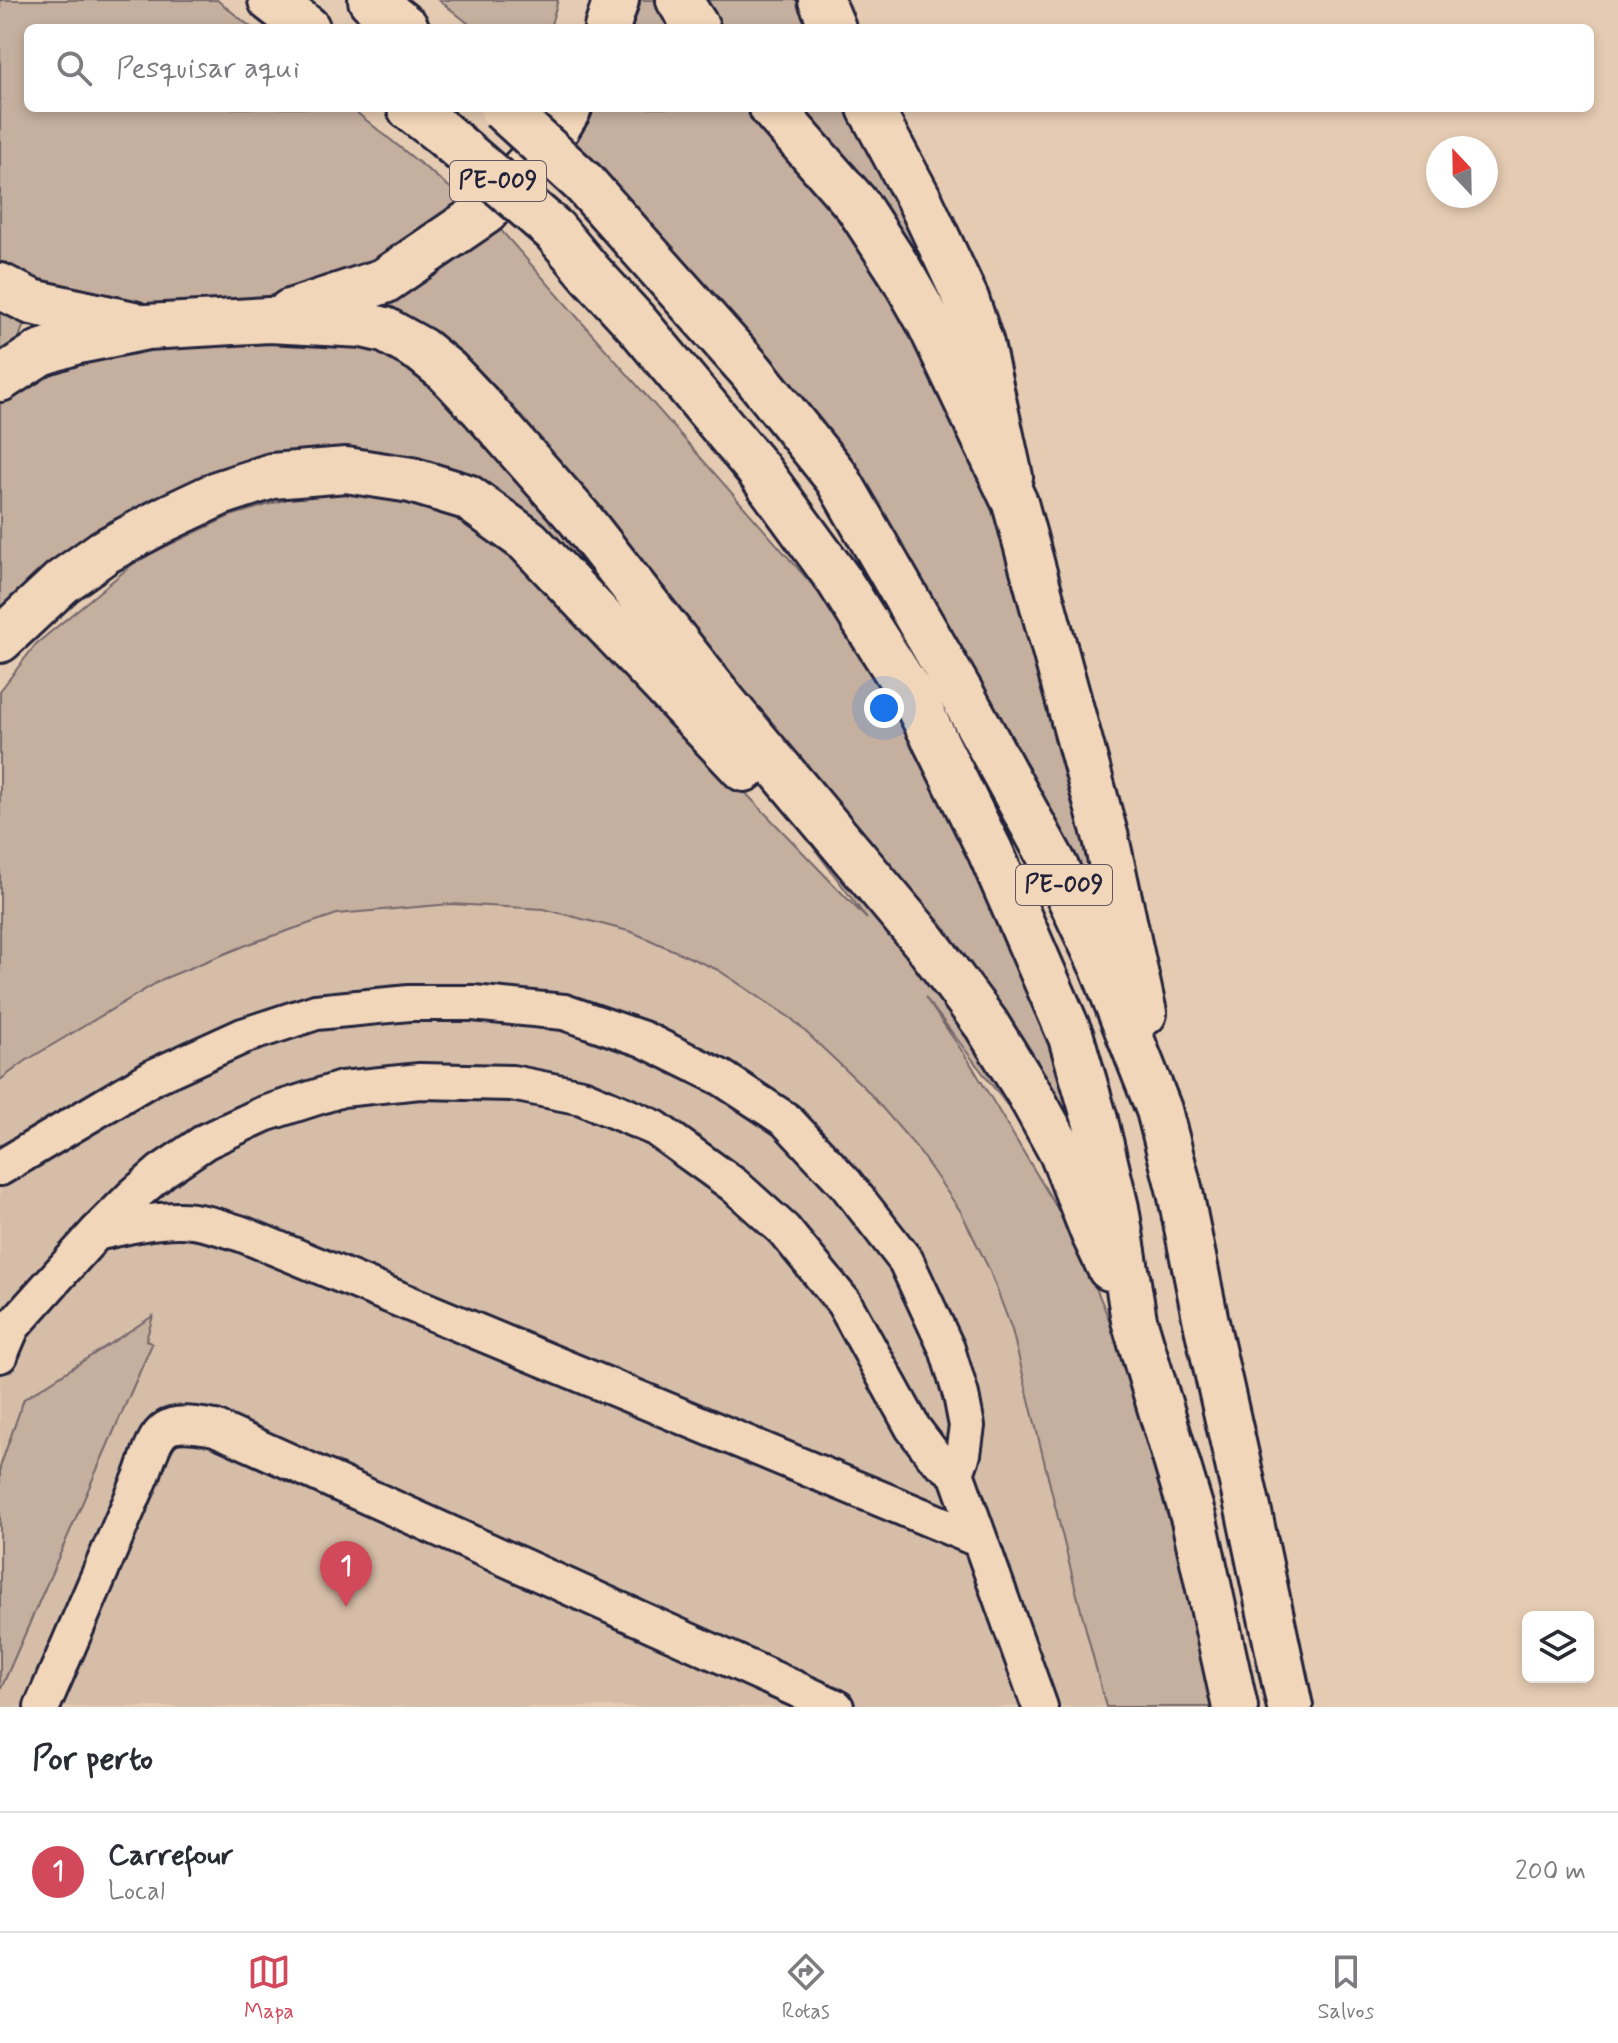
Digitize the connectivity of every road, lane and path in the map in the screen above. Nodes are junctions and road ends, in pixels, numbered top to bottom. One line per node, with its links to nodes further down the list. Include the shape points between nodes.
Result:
1 (271, 0): 6 (main road)
2 (371, 0): 7 (main road)
3 (616, 0): 8 (main road)
4 (679, 0): 9 (main road)
5 (821, 0): 10 (main road)
6 (302, 24)
7 (401, 24)
8 (608, 24)
9 (694, 24)
10 (831, 24)
11 (506, 112): 23 (main road, PE-009, bridge, via 584,183 751,371 837,478 1055,866 1104,970)
12 (567, 112): 17 (main road, via 549,141 485,212 384,281)
13 (776, 112): 20 (main road, via 857,205 900,271)
14 (872, 112): 20 (main road, via 966,299 985,358)
15 (426, 120): 26 (main road, PE-009, bridge, via 554,230 637,324 757,468 838,579 917,704 990,851 1071,1037 1116,1208)
16 (0, 286): 18 (main road, via 32,302)
17 (269, 320): 18 (main road); 22 (main road, via 385,330 447,371 580,519)
18 (147, 327): 19 (main road, via 40,353)
19 (0, 379)
20 (1015, 503): 23 (main road, via 1106,838 1150,1041)
21 (0, 640): 22 (main road, via 62,582 104,552 220,493 272,476 346,470 411,480 467,497 528,541 803,827 826,842)
22 (841, 842): 26 (main road, via 925,942 1030,1095 1062,1153)
23 (1159, 1110): 34 (main road, PE-009)
24 (0, 1168): 28 (lane, via 153,1077 243,1036 316,1012 473,1003 564,1012 643,1039 722,1078 786,1120 846,1184 906,1261 947,1349 967,1426)
25 (96, 1233): 27 (lane); 28 (lane, via 162,1171 206,1141 264,1114 342,1089 420,1081 512,1083 582,1097 655,1128 734,1185 784,1230 844,1303 913,1428 935,1457); 29 (lane, via 178,1220 242,1234)
26 (1134, 1320): 33 (main road, PE-009, via 1194,1520)
27 (4, 1330)
28 (956, 1473): 29 (lane)
29 (980, 1540): 32 (lane)
30 (42, 1707): 31 (lane, via 153,1443 162,1429 175,1424 215,1428)
31 (836, 1707)
32 (1040, 1707)
33 (1235, 1707)
34 (1290, 1707)

